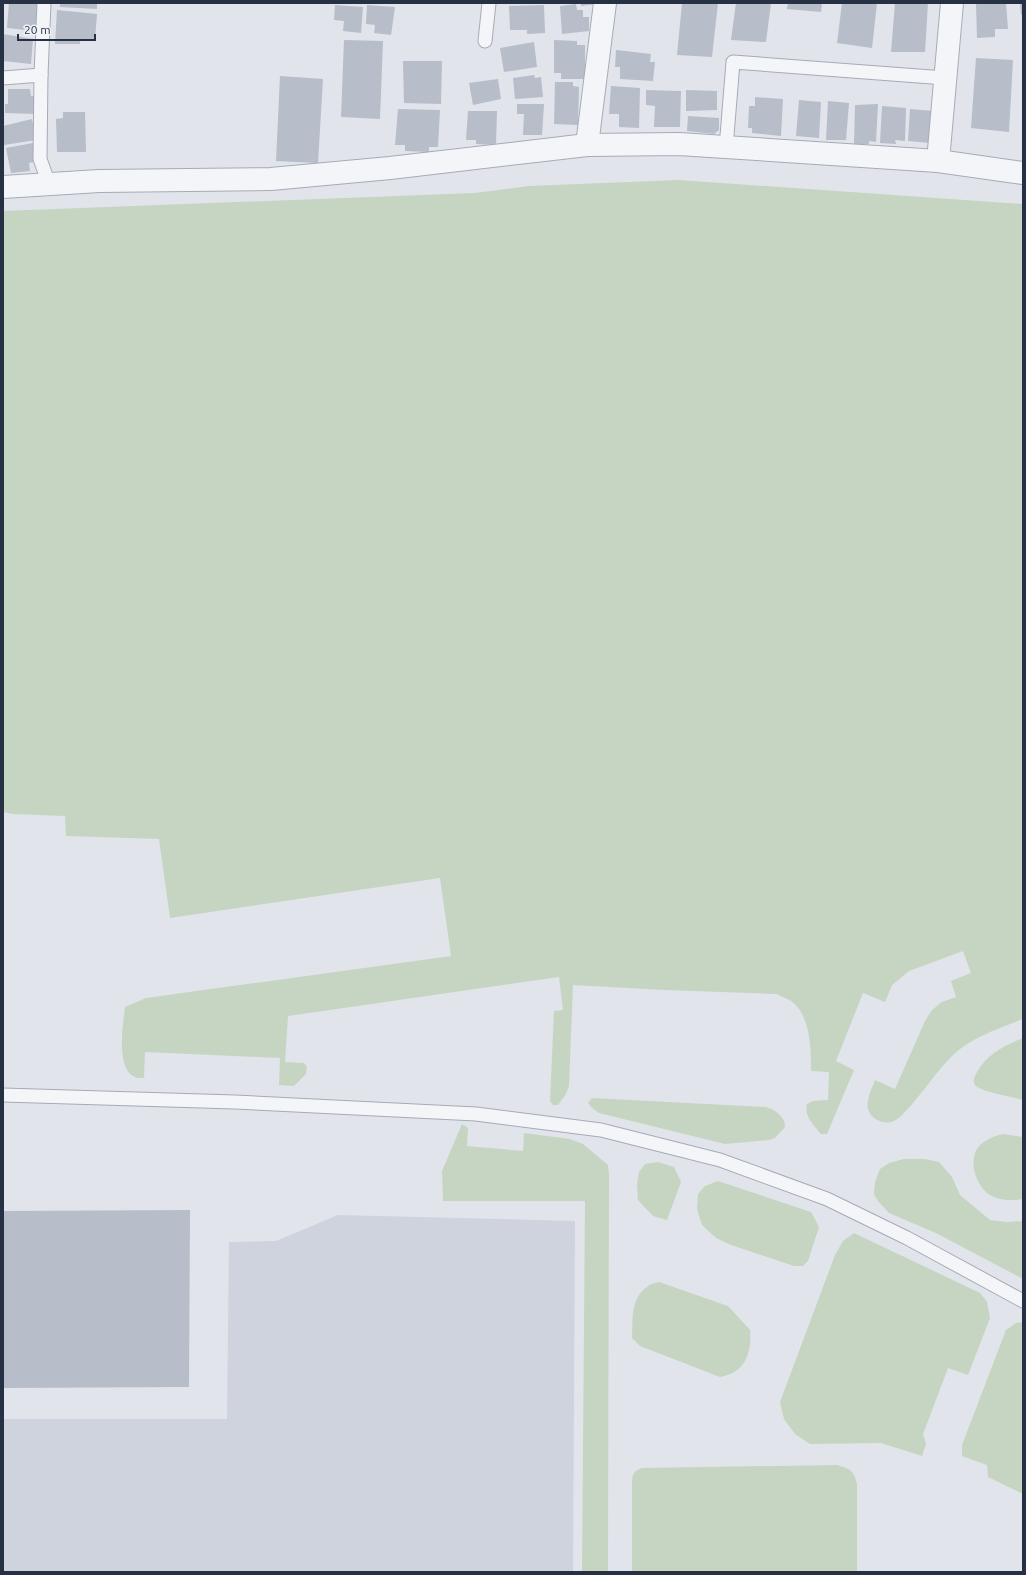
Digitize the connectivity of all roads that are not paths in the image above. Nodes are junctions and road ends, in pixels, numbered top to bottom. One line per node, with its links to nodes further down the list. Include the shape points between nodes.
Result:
1 (44, 3): 6 (lane)
2 (489, 3): 5 (lane)
3 (605, 3): 9 (street)
4 (952, 3): 8 (street)
5 (485, 41)
6 (41, 75): 7 (lane); 13 (lane, via 40,159)
7 (3, 78)
8 (945, 78): 10 (lane, via 733,62); 11 (street)
9 (587, 145): 10 (street, via 679,144); 13 (street, via 271,179)
10 (726, 148): 11 (street)
11 (938, 161): 12 (street)
12 (1023, 173)
13 (49, 184): 14 (street)
14 (3, 187)
15 (3, 1095): 16 (lane, via 476,1114 601,1130 720,1160 827,1199 907,1238)
16 (1023, 1301)

